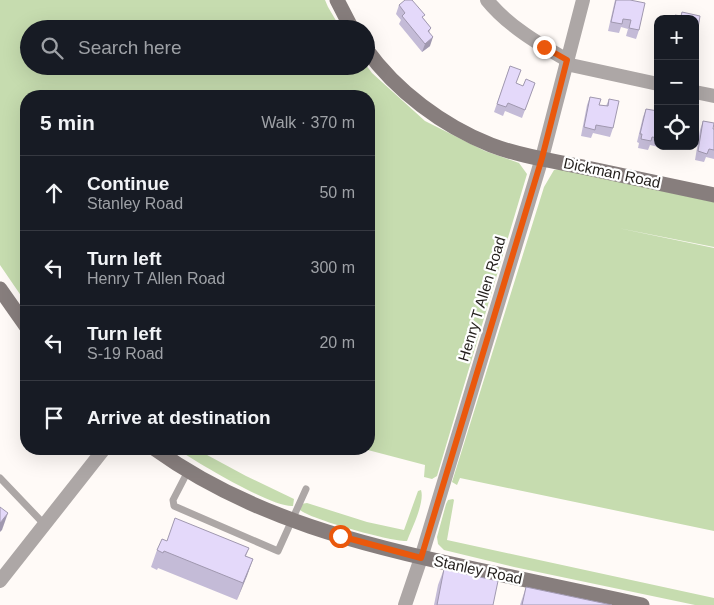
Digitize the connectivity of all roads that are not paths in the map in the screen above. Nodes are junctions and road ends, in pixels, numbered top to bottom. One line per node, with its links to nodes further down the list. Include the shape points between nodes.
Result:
1 (337, 0): 4 (street)
2 (486, 0): 6 (street, via 525,34)
3 (583, 0): 6 (street, Henry T Allen Road)
4 (347, 20)
5 (375, 60): 10 (street, Dickman Road, via 413,98 464,132 491,145)
6 (567, 62): 7 (street); 10 (street, Henry T Allen Road)
7 (654, 83)
8 (699, 93): 9 (street)
9 (714, 96)
10 (542, 158): 11 (street, Dickman Road); 21 (street, Henry T Allen Road)
11 (714, 195)
12 (0, 289): 13 (street)
13 (20, 317)
14 (99, 455): 20 (street)
15 (164, 455): 16 (street, Stanley Road)
16 (188, 471): 19 (street, Stanley Road, via 230,495); 19 (lane, via 173,500 174,506 278,551)
17 (0, 478): 20 (lane)
18 (306, 489): 19 (lane)
19 (292, 520): 21 (street, Stanley Road)
20 (44, 524): 22 (street)
21 (421, 558): 23 (street, Henry T Allen Road); 24 (street, Stanley Road)
22 (0, 581)
23 (405, 605)
24 (642, 605)

